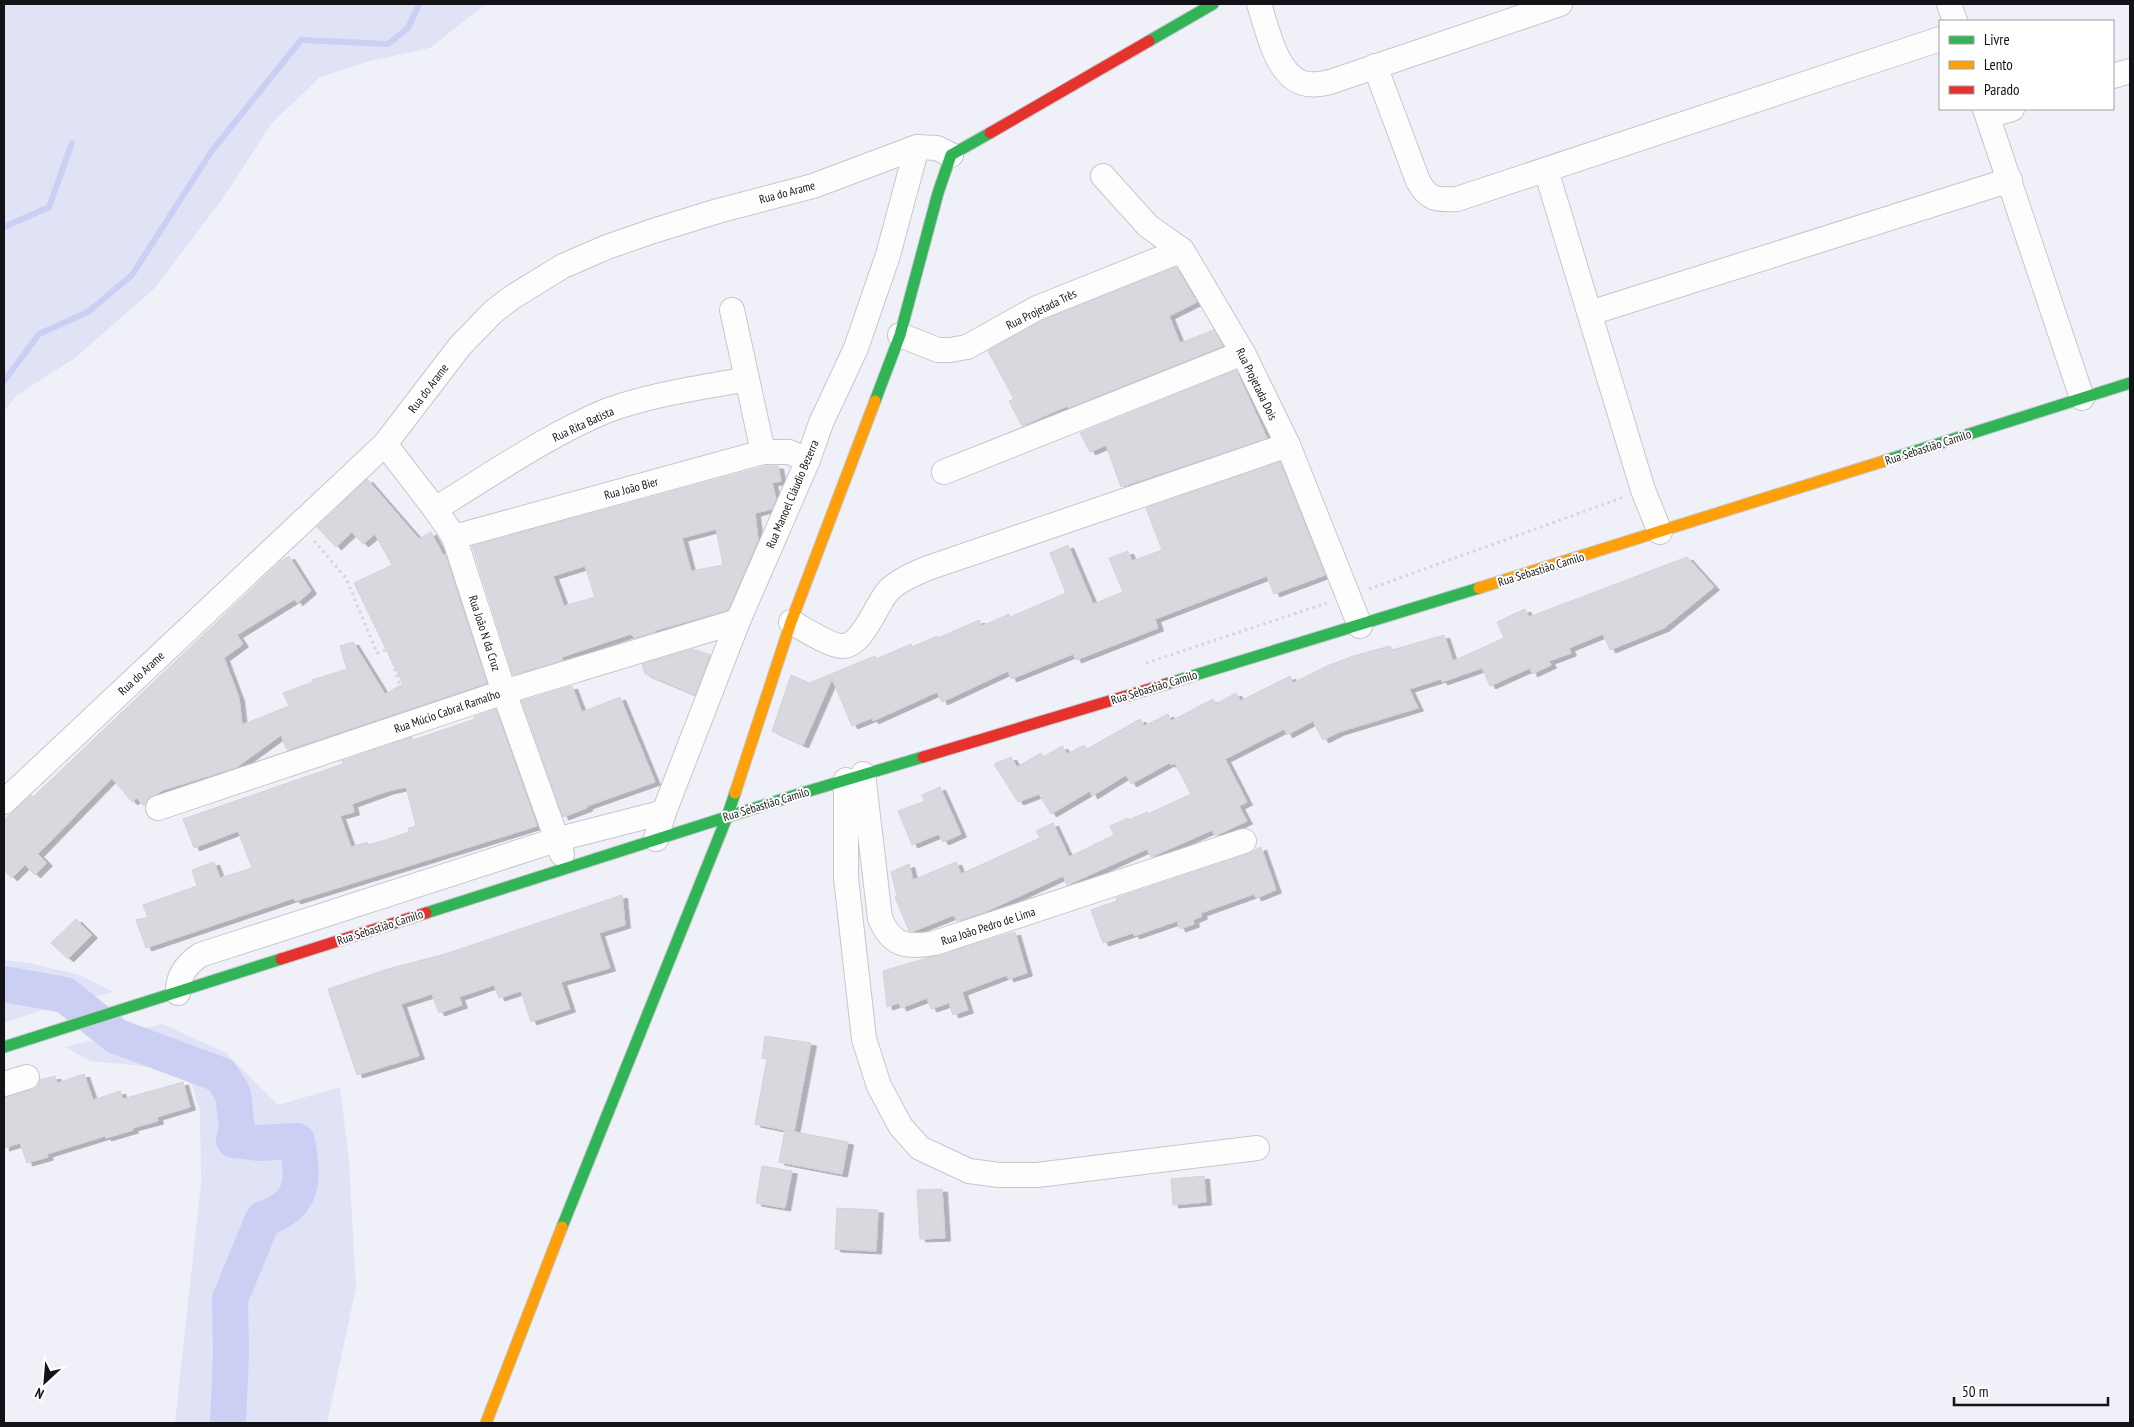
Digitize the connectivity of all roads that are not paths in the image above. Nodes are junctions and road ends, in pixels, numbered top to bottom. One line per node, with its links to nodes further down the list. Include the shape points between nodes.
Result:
1 (1213, 4): 13 (main road)
2 (1259, 4): 7 (street, via 1282,67 1302,83 1330,82)
3 (1560, 4): 7 (street)
4 (1949, 4): 5 (street)
5 (1955, 20)
6 (1939, 38): 14 (street)
7 (1375, 66): 14 (street, via 1418,181 1423,192 1432,198 1457,199)
8 (2130, 71): 9 (street)
9 (2114, 76)
10 (2006, 110): 11 (street)
11 (1987, 113): 16 (street)
12 (917, 147): 13 (street, Rua do Arame, via 937,148); 25 (street, Rua do Arame, via 813,186 653,231 563,266 492,312 460,346); 28 (street, Rua Manoel Cláudio Bezerra, via 888,255 856,348 820,423)
13 (951, 155): 20 (main road)
14 (1546, 170): 19 (street)
15 (1103, 176): 17 (street, Rua Projetada Dois, via 1148,226)
16 (2010, 180): 19 (street); 24 (street)
17 (1182, 250): 20 (street, Rua Projetada Três, via 1037,308 967,347 938,350); 21 (street, Rua Projetada Dois)
18 (732, 310): 22 (street)
19 (1590, 313): 31 (street)
20 (900, 334): 34 (main road)
21 (1243, 353): 26 (street, Rua Projetada Dois); 29 (street)
22 (746, 379): 27 (street); 30 (street, Rua Rita Batista, via 656,396 608,410 554,436)
23 (2130, 383): 24 (main road, Rua Sebastião Camilo)
24 (2082, 398): 31 (main road, Rua Sebastião Camilo)
25 (385, 444): 30 (street, Rua João N da Cruz); 38 (street, Rua do Arame)
26 (1288, 445): 34 (street, via 928,568 888,591 860,637 852,644 834,644); 35 (street, Rua Projetada Dois)
27 (763, 452): 28 (street, Rua João Bier, via 789,452); 32 (street, Rua João Bier)
28 (808, 460): 33 (street, Rua Manoel Cláudio Bezerra)
29 (944, 472)
30 (435, 509): 32 (street, Rua João N da Cruz)
31 (1660, 532): 35 (main road, Rua Sebastião Camilo)
32 (454, 537): 36 (street, Rua João N da Cruz)
33 (738, 621): 36 (street, Rua Múcio Cabral Ramalho); 40 (street, Rua Manoel Cláudio Bezerra)
34 (791, 622): 41 (main road)
35 (1360, 626): 37 (main road, Rua Sebastião Camilo)
36 (504, 692): 39 (street, Rua Múcio Cabral Ramalho); 42 (street, Rua João N da Cruz)
37 (854, 777): 41 (main road, Rua Sebastião Camilo); 44 (street, Rua João Pedro de Lima, via 880,918 894,940 905,945 935,943); 50 (street, via 846,878 864,1039 887,1105 920,1148 969,1171 1028,1175)
38 (4, 802)
39 (158, 808)
40 (664, 812): 42 (street); 43 (street, Rua Manoel Cláudio Bezerra)
41 (727, 817): 43 (main road, Rua Sebastião Camilo); 51 (main road)
42 (558, 839): 45 (street, Rua João N da Cruz); 46 (street, via 200,955 189,962 183,972)
43 (656, 839): 45 (main road, Rua Sebastião Camilo)
44 (1244, 841)
45 (566, 867): 46 (main road, Rua Sebastião Camilo)
46 (178, 992): 47 (main road, Rua Sebastião Camilo)
47 (4, 1047)
48 (27, 1077): 49 (street)
49 (4, 1084)
50 (1257, 1148)
51 (486, 1423)

